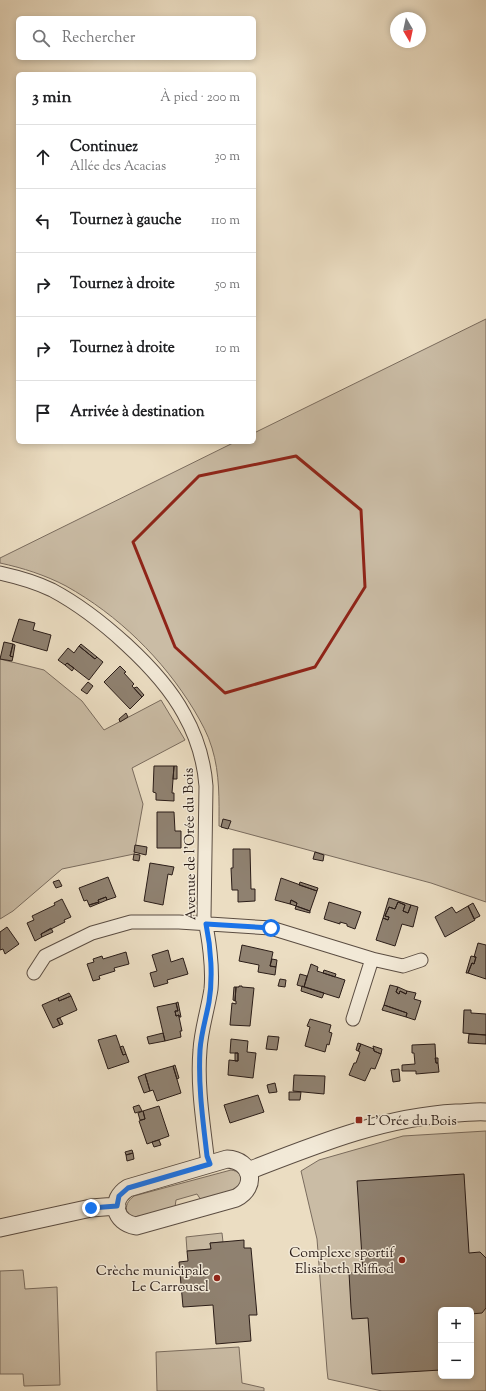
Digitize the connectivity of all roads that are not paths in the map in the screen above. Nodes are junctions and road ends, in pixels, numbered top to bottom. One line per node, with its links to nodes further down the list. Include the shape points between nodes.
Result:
1 (0, 573): 2 (street, Avenue de l'Orée du Bois, via 23,578 52,590 95,619 127,645 151,670 184,713 205,768)
2 (206, 924): 3 (street, via 271,928); 5 (street, via 131,922 92,933 45,956); 8 (street, Avenue de l'Orée du Bois, via 211,987 200,1048 199,1071 200,1102)
3 (372, 959): 4 (street, via 403,966); 6 (street)
4 (421, 960)
5 (34, 973)
6 (353, 1019)
7 (486, 1112): 9 (street, via 434,1114 396,1121 355,1132)
8 (210, 1164): 9 (street, via 233,1159 244,1165); 10 (street, via 128,1188 119,1196)
9 (248, 1171): 10 (street, via 248,1186 236,1198 136,1226 123,1221)
10 (117, 1206): 11 (street, via 91,1208)
11 (0, 1228)

